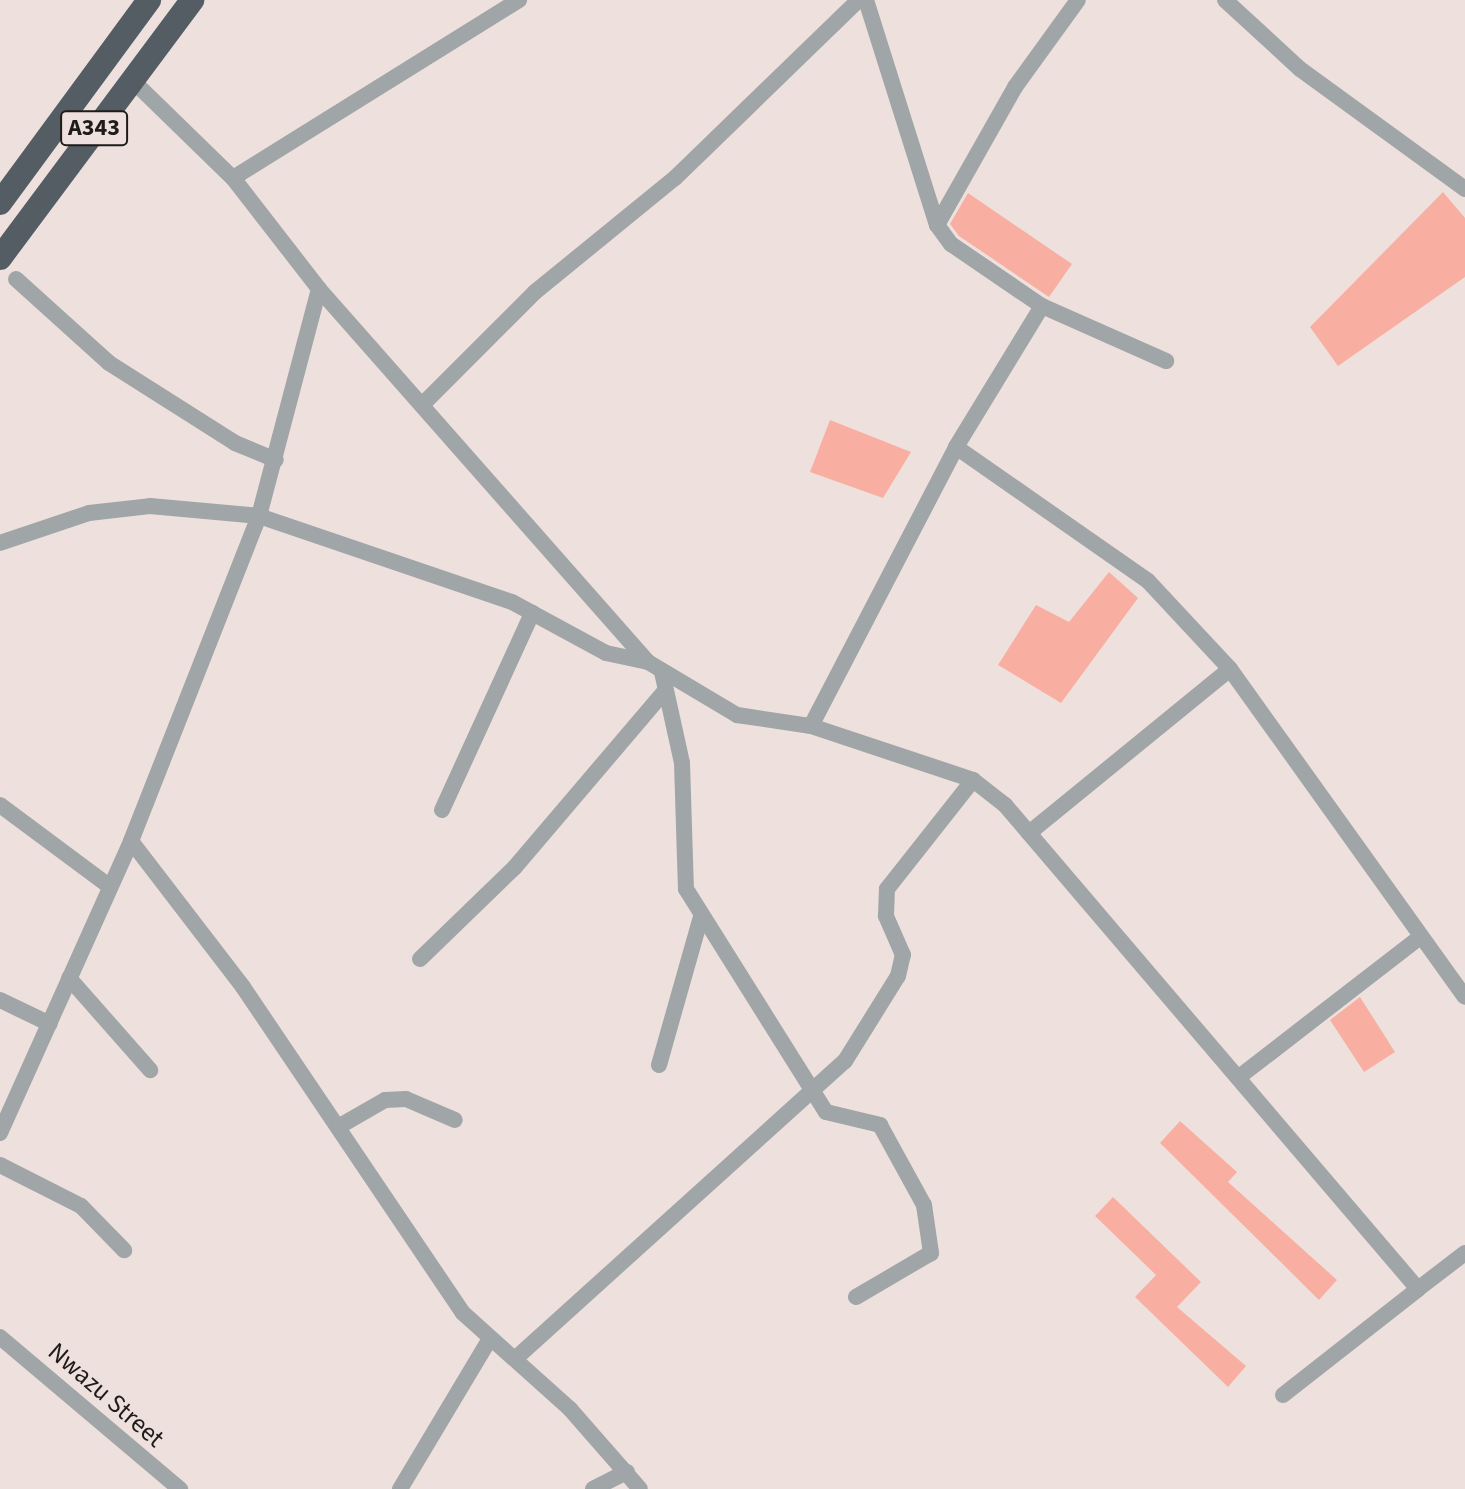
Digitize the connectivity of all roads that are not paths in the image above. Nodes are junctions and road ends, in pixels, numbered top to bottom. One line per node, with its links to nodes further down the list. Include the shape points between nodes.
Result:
1 (149, 0): 11 (highway, A343)
2 (192, 0): 8 (highway, A343)
3 (519, 0): 9 (street)
4 (859, 0): 18 (street, via 675,178 535,292)
5 (866, 0): 12 (street)
6 (1078, 0): 12 (street, via 1021,77)
7 (1225, 0): 10 (street, via 1300,69)
8 (130, 78): 9 (street); 13 (highway, A343)
9 (233, 178): 15 (street)
10 (1465, 189)
11 (0, 203)
12 (937, 225): 16 (street, via 972,261)
13 (0, 258)
14 (16, 279): 20 (street, via 109,363 235,443)
15 (319, 289): 18 (street); 20 (street)
16 (1042, 306): 17 (street); 19 (street)
17 (1166, 361)
18 (422, 405): 24 (street)
19 (956, 447): 25 (street, via 1148,581); 28 (street)
20 (276, 460): 21 (street)
21 (259, 516): 22 (street, via 150,506 89,513); 23 (street); 33 (street)
22 (0, 543)
23 (532, 613): 24 (street, via 606,653); 31 (street)
24 (648, 662): 26 (street)
25 (1230, 669): 32 (street); 36 (street)
26 (662, 672): 27 (street); 28 (street, via 737,715)
27 (665, 691): 35 (street, via 682,763 681,862); 37 (street, via 515,867)
28 (811, 726): 29 (street)
29 (973, 780): 32 (street); 45 (street, via 887,889 886,916 903,955 898,976 845,1061)
30 (0, 805): 34 (street)
31 (442, 810)
32 (1029, 833): 44 (street)
33 (131, 841): 34 (street); 47 (street)
34 (109, 886): 38 (street)
35 (701, 917): 42 (street); 45 (street)
36 (1420, 937): 39 (street); 44 (street)
37 (420, 959)
38 (69, 978): 41 (street); 43 (street)
39 (1464, 993)
40 (0, 1000): 41 (street)
41 (50, 1024): 48 (street)
42 (659, 1065)
43 (150, 1070)
44 (1239, 1077): 52 (street)
45 (815, 1085): 53 (street, via 826,1112 880,1125 893,1142 935,1244 931,1253); 56 (street)
46 (455, 1120): 47 (street, via 406,1099 385,1100)
47 (338, 1127): 55 (street, via 422,1260)
48 (0, 1133)
49 (0, 1165): 50 (street, via 81,1206)
50 (124, 1250)
51 (1465, 1253): 52 (street)
52 (1418, 1289): 57 (street)
53 (856, 1297)
54 (0, 1337): 59 (street, Nwazu Street)
55 (489, 1340): 56 (street); 60 (street)
56 (516, 1358): 58 (street)
57 (1283, 1395)
58 (627, 1472): 61 (street); 62 (street)
59 (180, 1489)
60 (400, 1489)
61 (593, 1489)
62 (640, 1489)

